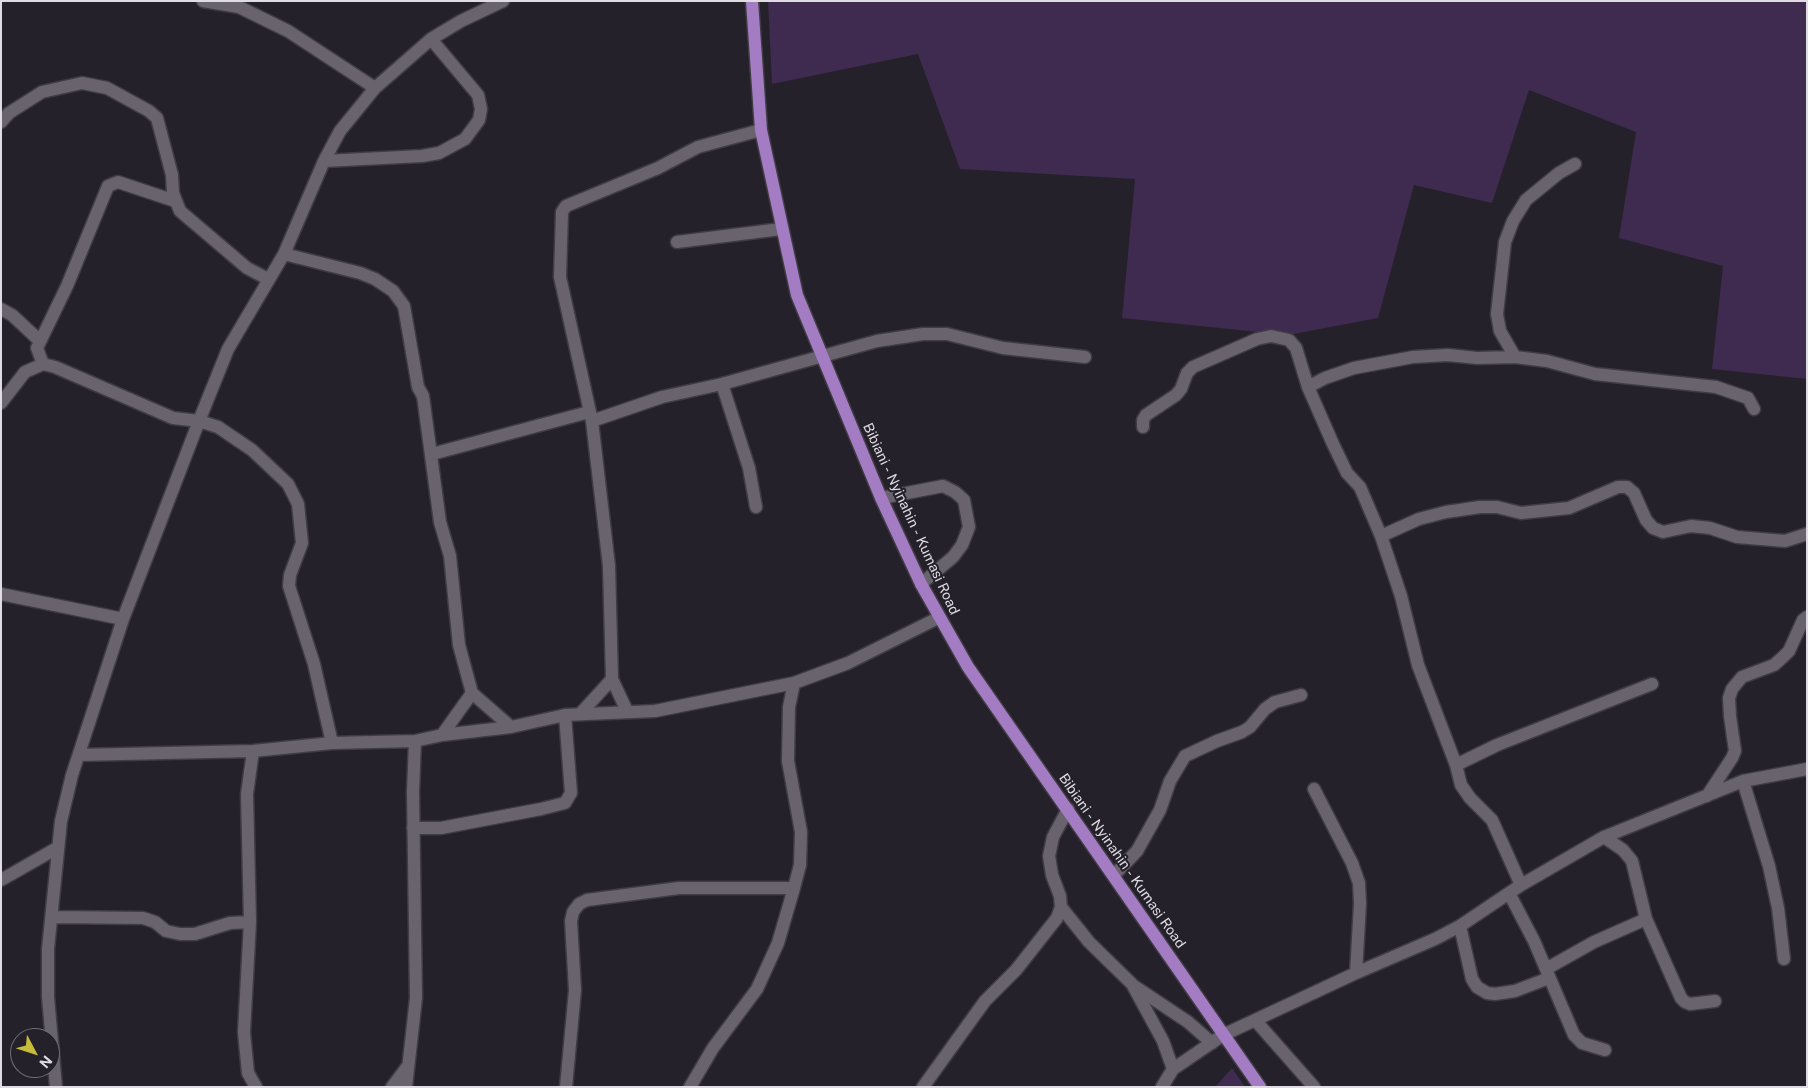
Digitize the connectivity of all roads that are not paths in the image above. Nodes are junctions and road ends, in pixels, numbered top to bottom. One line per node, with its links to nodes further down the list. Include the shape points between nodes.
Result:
1 (203, 1): 5 (street, via 239,7 288,31)
2 (503, 1): 4 (street)
3 (752, 1): 7 (main road, Bibiani - Nyinahin - Kumasi Road)
4 (431, 38): 5 (street); 8 (street, via 478,95 480,120 465,139 439,153 422,156)
5 (375, 88): 8 (street, via 340,131)
6 (1, 122): 10 (street, via 42,92 82,83 107,88 157,118 172,175)
7 (760, 130): 11 (main road, Bibiani - Nyinahin - Kumasi Road); 25 (street, via 698,147 658,168 566,206 562,212 560,277)
8 (324, 161): 13 (street)
9 (1575, 164): 19 (street, via 1526,200 1512,221 1505,242 1497,314 1500,331)
10 (175, 201): 14 (street, via 180,211 222,249); 16 (street, via 118,182 108,186 67,286)
11 (781, 229): 12 (street); 17 (main road, Bibiani - Nyinahin - Kumasi Road, via 797,295)
12 (678, 242)
13 (284, 254): 14 (street); 28 (street, via 376,279 400,299 404,306 418,387 423,396)
14 (268, 279): 26 (street, via 228,349)
15 (1, 309): 16 (street)
16 (40, 341): 20 (street, via 36,352)
17 (822, 355): 18 (street, via 877,340 947,334 1003,348); 21 (street); 29 (main road, Bibiani - Nyinahin - Kumasi Road)
18 (1085, 357)
19 (1515, 357): 22 (street, via 1477,358 1448,354 1413,357 1354,368); 24 (street, via 1547,361 1595,374 1716,386 1748,398)
20 (43, 364): 23 (street, via 24,372); 26 (street, via 173,418)
21 (722, 384): 25 (street); 30 (street, via 749,468)
22 (1308, 387): 27 (street, via 1293,343 1271,336 1257,338 1193,367 1176,395 1146,415); 32 (street, via 1347,473 1360,487)
23 (1, 404)
24 (1754, 409)
25 (591, 417): 28 (street); 38 (street, via 610,566)
26 (199, 421): 37 (street); 49 (street, via 218,427 252,450 288,484 298,504 302,543 289,586 314,664)
27 (1143, 427)
28 (432, 454): 41 (street, via 440,522 450,556 459,645)
29 (881, 498): 33 (main road, Bibiani - Nyinahin - Kumasi Road); 33 (street, via 943,486 964,500 969,527 962,545)
30 (756, 507)
31 (1807, 534): 32 (street, via 1785,541 1737,537 1710,528 1690,526 1663,532 1646,520 1634,493 1627,487 1618,487 1569,508 1520,513 1497,507 1480,507 1446,512 1419,519)
32 (1382, 536): 52 (street, via 1418,665)
33 (921, 584): 36 (main road, Bibiani - Nyinahin - Kumasi Road)
34 (1, 594): 37 (street)
35 (1807, 617): 56 (street, via 1783,658 1774,665 1742,677 1732,689 1729,698 1735,751)
36 (938, 618): 39 (street, via 848,664); 57 (main road, Bibiani - Nyinahin - Kumasi Road, via 968,667)
37 (123, 619): 51 (street)
38 (612, 680): 43 (street); 44 (street)
39 (794, 683): 43 (street, via 655,711); 64 (street, via 788,762 801,832 800,865)
40 (1652, 684): 52 (street)
41 (472, 693): 46 (street); 47 (street)
42 (1301, 695): 61 (street, via 1276,702 1242,732 1185,756 1170,780 1160,810 1137,851)
43 (627, 711): 44 (street)
44 (580, 714): 45 (street)
45 (565, 715): 46 (street); 58 (street, via 571,793 565,803 441,828)
46 (511, 727): 47 (street)
47 (442, 735): 48 (street)
48 (415, 741): 49 (street); 58 (street)
49 (332, 743): 50 (street)
50 (253, 751): 51 (street); 69 (street, via 247,794)
51 (79, 755): 60 (street, via 63,811)
52 (1456, 765): 63 (street, via 1461,785 1492,820)
53 (1807, 769): 54 (street)
54 (1743, 781): 56 (street); 71 (street, via 1770,866)
55 (1314, 789): 72 (street, via 1359,883)
56 (1707, 796): 59 (street)
57 (1068, 809): 61 (main road, Bibiani - Nyinahin - Kumasi Road); 66 (street, via 1053,837 1049,856)
58 (413, 828): 80 (street, via 416,998)
59 (1604, 837): 63 (street); 68 (street, via 1632,861)
60 (57, 848): 62 (street); 67 (street)
61 (1114, 875): 77 (main road, Bibiani - Nyinahin - Kumasi Road)
62 (1, 880)
63 (1521, 885): 65 (street)
64 (794, 888): 86 (street, via 679,888 587,900 579,904 571,921 575,990); 87 (street, via 778,943 757,989 713,1048)
65 (1509, 893): 70 (street); 73 (street)
66 (1061, 907): 74 (street, via 1089,942); 88 (street, via 1057,918 1016,970 985,1001)
67 (52, 917): 69 (street, via 143,918 166,931 180,934 196,934 230,923); 82 (street, via 48,998)
68 (1646, 919): 73 (street, via 1594,942); 75 (street, via 1685,1002)
69 (250, 922): 83 (street, via 244,1032 248,1073)
70 (1460, 926): 72 (street); 73 (street, via 1472,979 1487,993 1515,991)
71 (1784, 959)
72 (1356, 973): 76 (street)
73 (1547, 974): 79 (street, via 1574,1035 1582,1043)
74 (1132, 984): 78 (street, via 1188,1022); 81 (street, via 1163,1041)
75 (1715, 1001)
76 (1255, 1020): 77 (street); 91 (street)
77 (1223, 1035): 78 (street); 90 (main road, Bibiani - Nyinahin - Kumasi Road)
78 (1212, 1043): 81 (street)
79 (1605, 1050)
80 (407, 1067): 84 (street); 85 (street)
81 (1173, 1069): 89 (street)
82 (56, 1087)
83 (256, 1087)
84 (392, 1087)
85 (406, 1087)
86 (566, 1087)
87 (690, 1087)
88 (923, 1087)
89 (1162, 1087)
90 (1260, 1087)
91 (1314, 1087)

